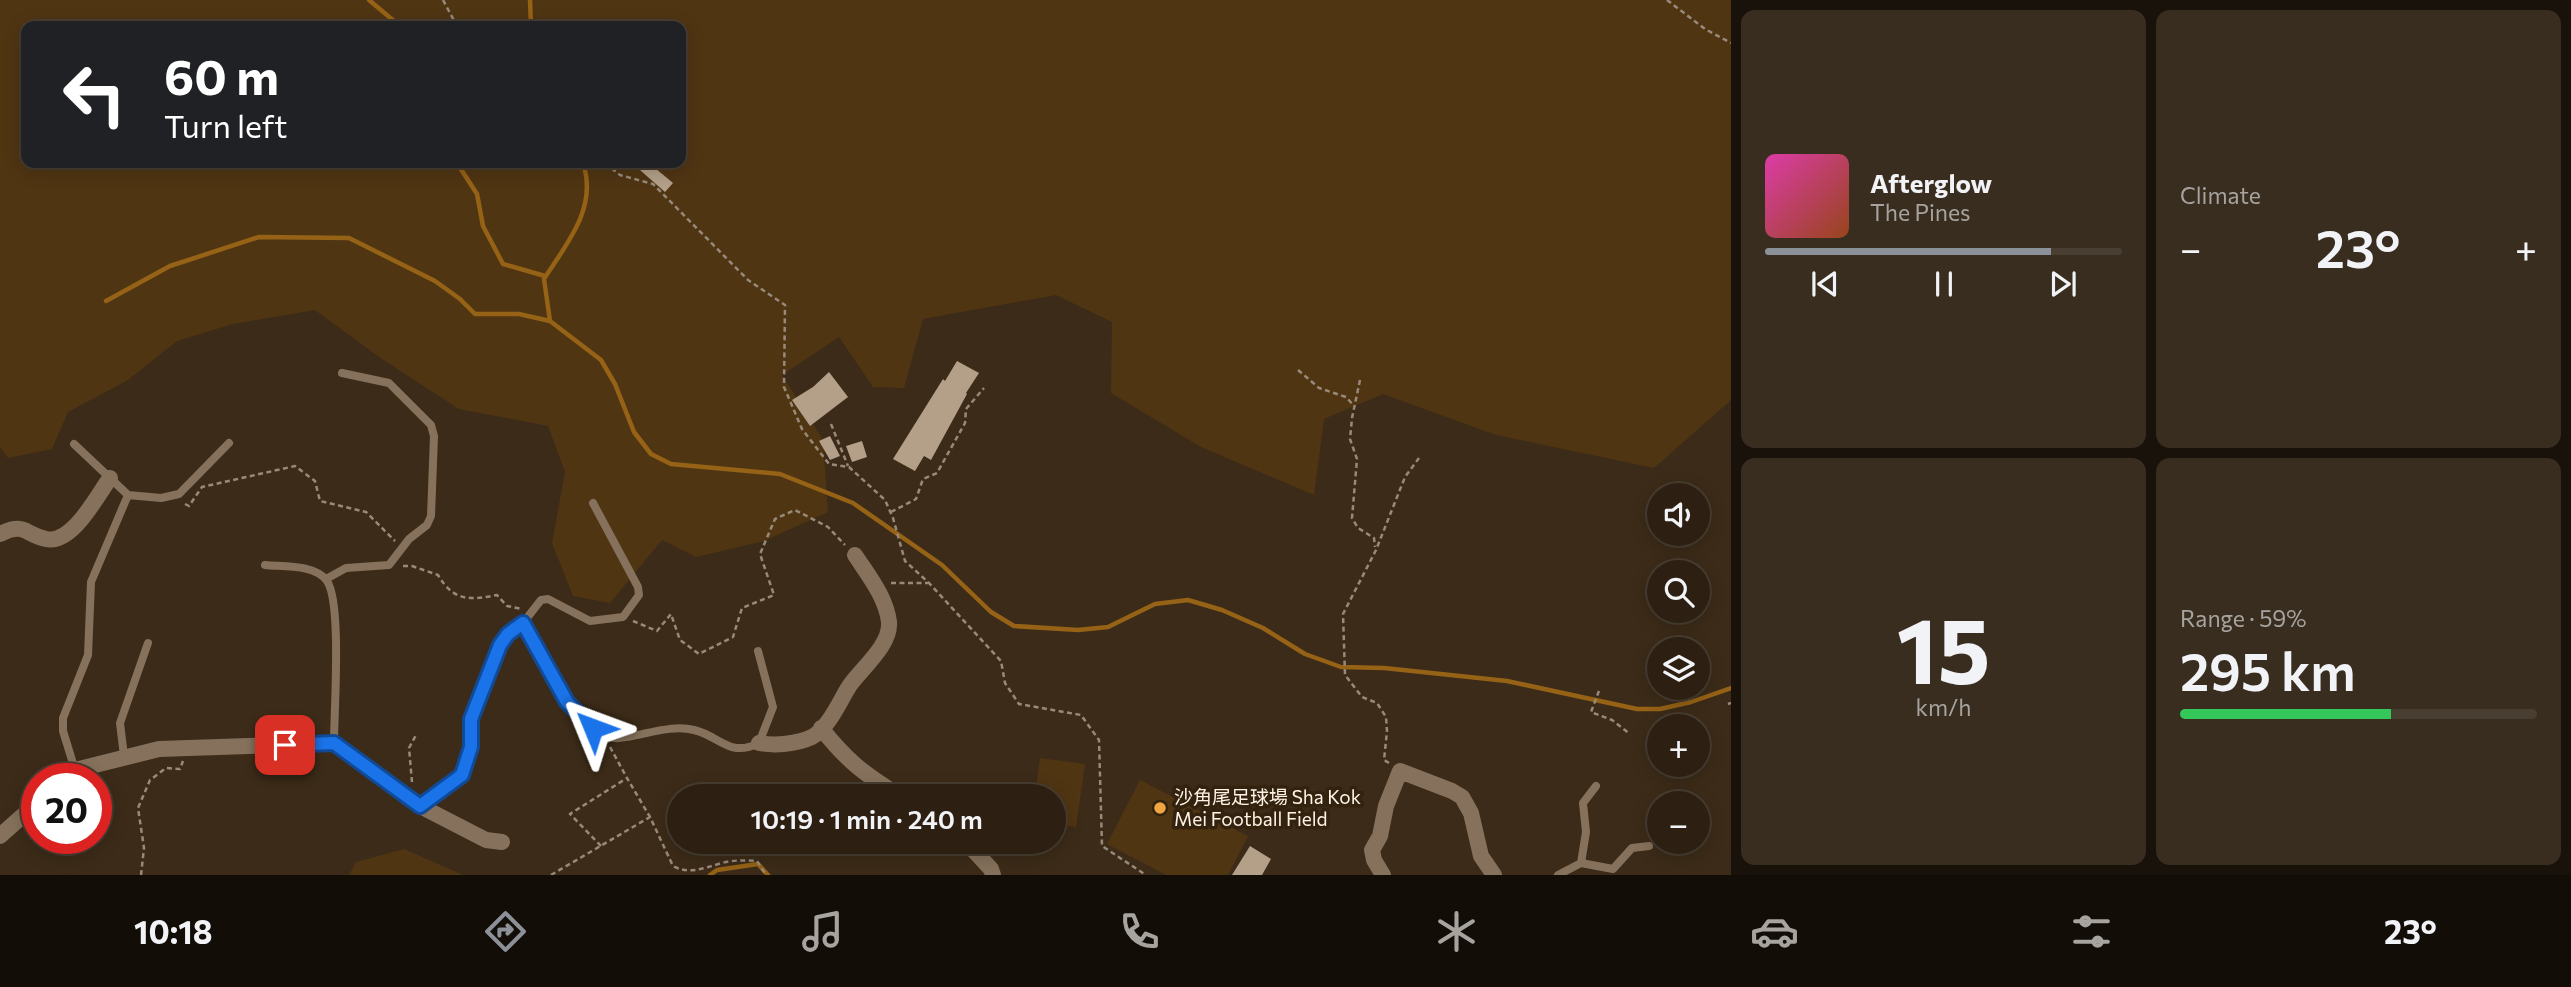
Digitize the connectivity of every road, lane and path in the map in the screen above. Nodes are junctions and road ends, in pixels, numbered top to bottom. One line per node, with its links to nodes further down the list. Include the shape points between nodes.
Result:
1 (443, 0): 3 (path)
2 (1667, 0): 4 (path)
3 (454, 21)
4 (1731, 43)
5 (612, 168): 15 (path, via 620,175 653,184 748,280 785,305 784,387 802,429 829,464)
6 (1298, 370): 10 (path, via 1319,388 1346,397)
7 (342, 373): 24 (lane, via 389,383 430,425 434,436 431,516)
8 (1360, 380): 10 (path)
9 (984, 388): 20 (path, via 966,408 965,423 937,472 923,479 916,499)
10 (1355, 407): 22 (path, via 1350,439 1357,459 1352,518 1374,538)
11 (831, 424): 15 (path)
12 (229, 443): 18 (lane, via 179,495)
13 (74, 444): 16 (lane)
14 (1419, 458): 22 (path, via 1405,477)
15 (849, 467): 20 (path, via 885,500)
16 (110, 478): 17 (lane); 21 (street, via 71,532 46,539 21,528)
17 (128, 495): 18 (lane); 44 (lane, via 91,582 88,654 63,718)
18 (170, 498): 24 (path, via 189,506 202,487 295,466 315,481 320,501 366,512 397,542)
19 (593, 503): 31 (lane, via 638,587 639,595)
20 (891, 512): 29 (path, via 905,561)
21 (0, 534)
22 (1376, 550): 46 (path, via 1343,614 1345,675 1386,717 1384,760)
23 (855, 555): 28 (street); 31 (path, via 828,527 795,510 775,519 760,554 774,595 742,608 733,637 699,654 680,640 671,614 657,631)
24 (393, 560): 26 (lane)
25 (265, 565): 27 (lane, via 310,570)
26 (383, 567): 27 (lane, via 346,568); 30 (path, via 412,566 438,575 446,588 470,600 498,595 506,606)
27 (326, 579): 40 (lane, via 335,605)
28 (873, 583): 29 (path); 36 (street, via 890,624 873,659)
29 (929, 583): 63 (path, via 1001,662 1005,682 1019,704 1081,715 1099,740 1102,846)
30 (532, 611): 31 (lane, via 548,599 590,621); 32 (lane)
31 (623, 617)
32 (523, 623): 39 (lane, via 567,702); 50 (lane, via 500,645 471,719 471,747 462,775)
33 (148, 643): 43 (lane, via 120,723)
34 (758, 651): 41 (lane, via 773,708)
35 (1599, 691): 37 (path, via 1591,712)
36 (821, 728): 41 (street, via 813,737 774,745); 48 (street, via 843,756)
37 (1630, 733)
38 (416, 735): 50 (path, via 409,748)
39 (604, 737): 41 (lane, via 676,729 695,730 739,749); 47 (path)
40 (334, 743): 42 (street); 50 (street)
41 (759, 743)
42 (189, 748): 43 (street, via 159,748); 59 (path, via 180,769 166,768 150,780 138,808 144,848)
43 (124, 756): 45 (street)
44 (67, 763)
45 (102, 763)
46 (1400, 771): 64 (street, via 1372,850); 65 (street, via 1462,797 1471,813 1481,856)
47 (626, 778): 52 (path); 55 (path, via 570,814)
48 (881, 784)
49 (1596, 786): 58 (lane, via 1583,803 1586,832)
50 (417, 803): 54 (street, via 486,840)
51 (21, 817): 53 (street)
52 (650, 817): 55 (path); 61 (path, via 673,866 686,874 721,863 757,860)
53 (0, 836)
54 (502, 842)
55 (601, 846): 60 (path)
56 (1647, 846): 58 (lane, via 1632,848 1614,869)
57 (977, 854): 62 (street)
58 (1581, 863): 66 (lane)
59 (141, 875)
60 (551, 875)
61 (766, 875)
62 (993, 875)
63 (1146, 875)
64 (1383, 875)
65 (1494, 875)
66 (1558, 875)

